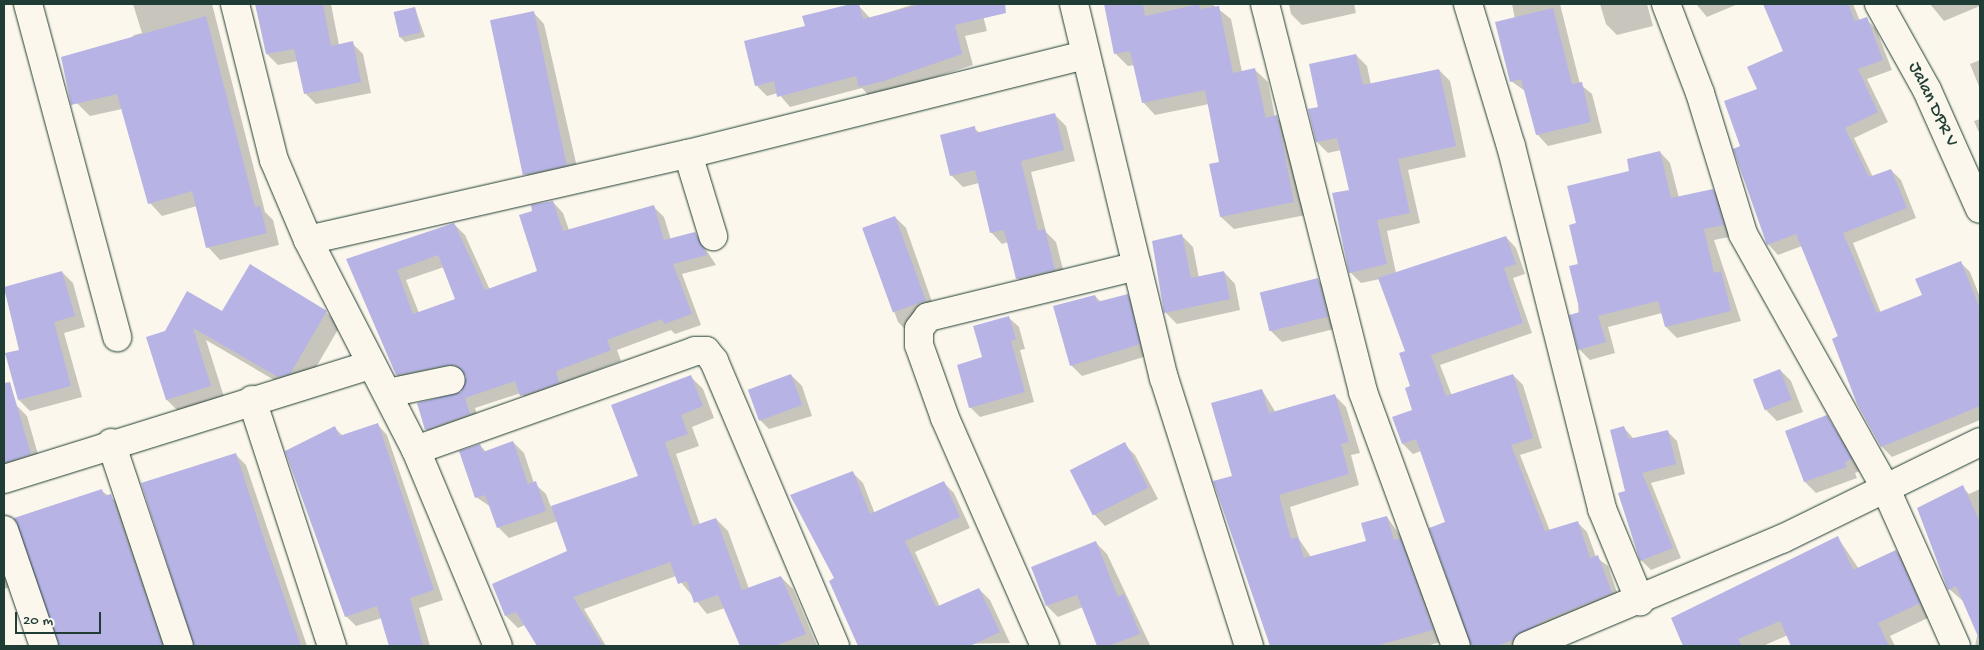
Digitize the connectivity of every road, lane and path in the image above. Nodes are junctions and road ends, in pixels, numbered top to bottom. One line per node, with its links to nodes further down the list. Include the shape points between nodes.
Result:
1 (28, 4): 14 (street)
2 (235, 4): 12 (street, via 274,160)
3 (1074, 4): 8 (street)
4 (1265, 4): 33 (street, via 1363,392)
5 (1468, 4): 25 (street, via 1511,146 1602,509)
6 (1666, 4): 23 (street, via 1700,93 1743,234)
7 (1879, 4): 10 (street, Jalan DPR V, via 1927,90)
8 (1085, 55): 9 (street); 13 (street)
9 (688, 154): 11 (street); 12 (street)
10 (1980, 209)
11 (713, 236)
12 (308, 240): 15 (street)
13 (1137, 266): 31 (street, via 928,317 919,329 919,345 945,418); 32 (street, via 1164,378)
14 (117, 337)
15 (371, 365): 17 (street); 18 (street)
16 (451, 380): 17 (street)
17 (388, 393): 21 (street)
18 (252, 400): 20 (street); 29 (street)
19 (1980, 442): 23 (street)
20 (111, 443): 22 (street); 28 (street)
21 (416, 450): 26 (street); 30 (street, via 695,351 706,351 714,361)
22 (4, 479)
23 (1884, 485): 25 (street, via 1782,539); 35 (street)
24 (4, 530): 27 (street)
25 (1640, 600): 34 (street)
26 (495, 645)
27 (44, 646)
28 (179, 646)
29 (332, 646)
30 (834, 646)
31 (1045, 646)
32 (1250, 646)
33 (1456, 646)
34 (1529, 646)
35 (1956, 646)

